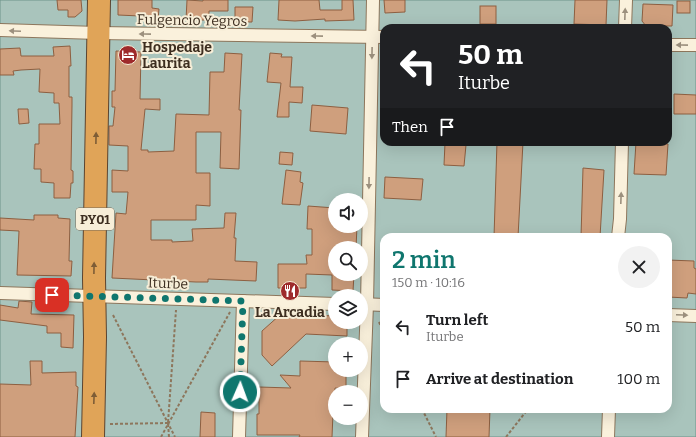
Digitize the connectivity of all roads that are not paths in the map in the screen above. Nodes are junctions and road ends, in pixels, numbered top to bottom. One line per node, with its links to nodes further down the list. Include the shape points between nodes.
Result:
1 (99, 0): 6 (highway, PY01)
2 (373, 0): 7 (street)
3 (626, 0): 4 (street, one-way to 3)
4 (625, 24)
5 (0, 30): 6 (street, Fulgencio Yegros, one-way to 5)
6 (98, 34): 7 (street, Fulgencio Yegros, one-way to 6); 14 (highway, PY01, one-way to 6)
7 (378, 37): 12 (street, one-way to 12)
8 (672, 45): 9 (street, one-way to 8)
9 (696, 45)
10 (622, 146): 11 (street, one-way to 10)
11 (618, 233)
12 (365, 289)
13 (0, 293): 14 (street, Iturbe)
14 (95, 296): 15 (street, Iturbe); 23 (highway, PY01, one-way to 14)
15 (243, 301): 16 (street, Iturbe); 24 (street)
16 (328, 304)
17 (368, 304): 18 (street)
18 (380, 305)
19 (672, 314): 20 (street, one-way to 20)
20 (696, 316)
21 (364, 329): 25 (street)
22 (608, 413): 26 (street)
23 (99, 430)
24 (239, 437)
25 (362, 437)
26 (608, 437)

